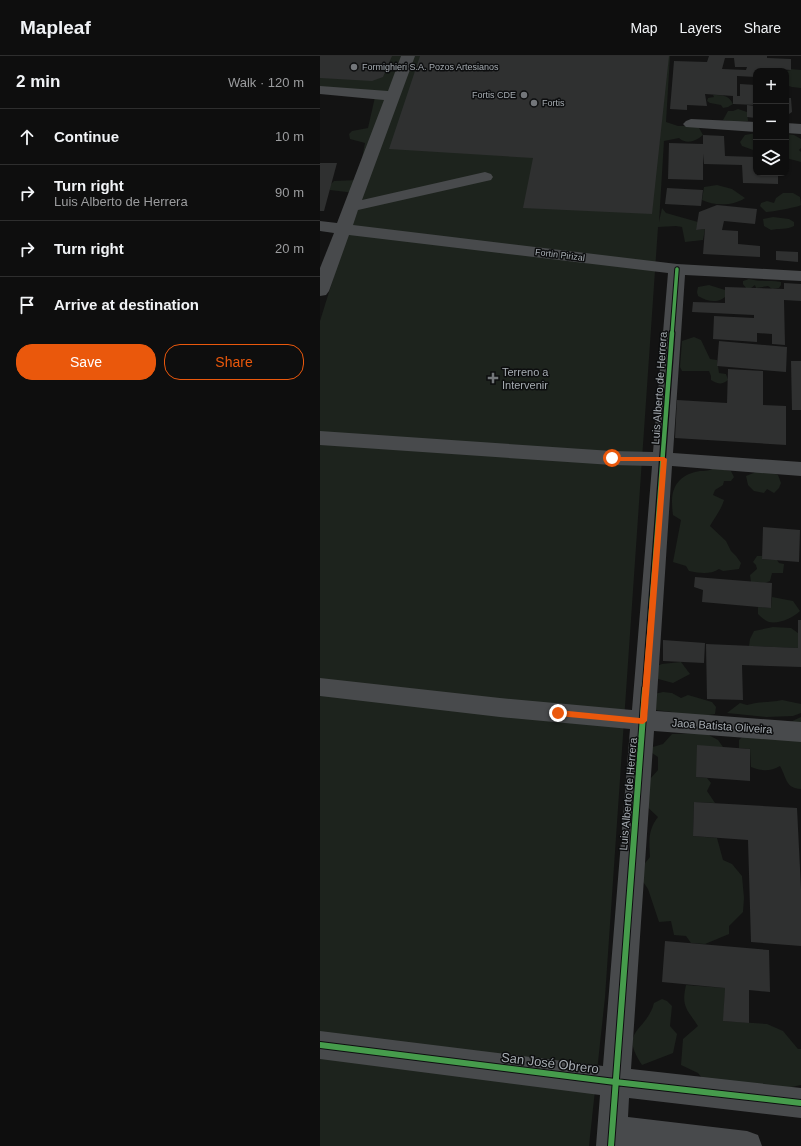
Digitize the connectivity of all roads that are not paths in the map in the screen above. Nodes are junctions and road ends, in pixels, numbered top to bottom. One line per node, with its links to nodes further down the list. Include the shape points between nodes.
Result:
1 (408, 56): 3 (street)
2 (320, 90): 3 (street)
3 (394, 96): 9 (street)
4 (691, 124): 5 (street)
5 (753, 127)
6 (789, 128): 7 (street)
7 (801, 129)
8 (485, 177): 9 (street)
9 (352, 207): 11 (street)
10 (320, 226): 11 (street, Fortin Pirizal)
11 (344, 228): 12 (street, Fortin Pirizal); 14 (street)
12 (677, 269): 13 (street, Fortin Pirizal); 16 (street, Luis Alberto de Herrera)
13 (801, 276)
14 (320, 291)
15 (320, 438): 16 (street, via 612,458)
16 (664, 459): 17 (street); 19 (street, Luis Alberto de Herrera)
17 (801, 469)
18 (320, 686): 19 (street, Jaoa Batista Oliveira, via 426,700)
19 (643, 721): 20 (street, Jaoa Batista Oliveira); 22 (street, Luis Alberto de Herrera)
20 (801, 732)
21 (320, 1045): 22 (street, San José Obrero)
22 (615, 1082): 23 (street, San José Obrero); 24 (street, Luis Alberto de Herrera)
23 (801, 1103)
24 (612, 1138): 25 (street)
25 (747, 1146)

